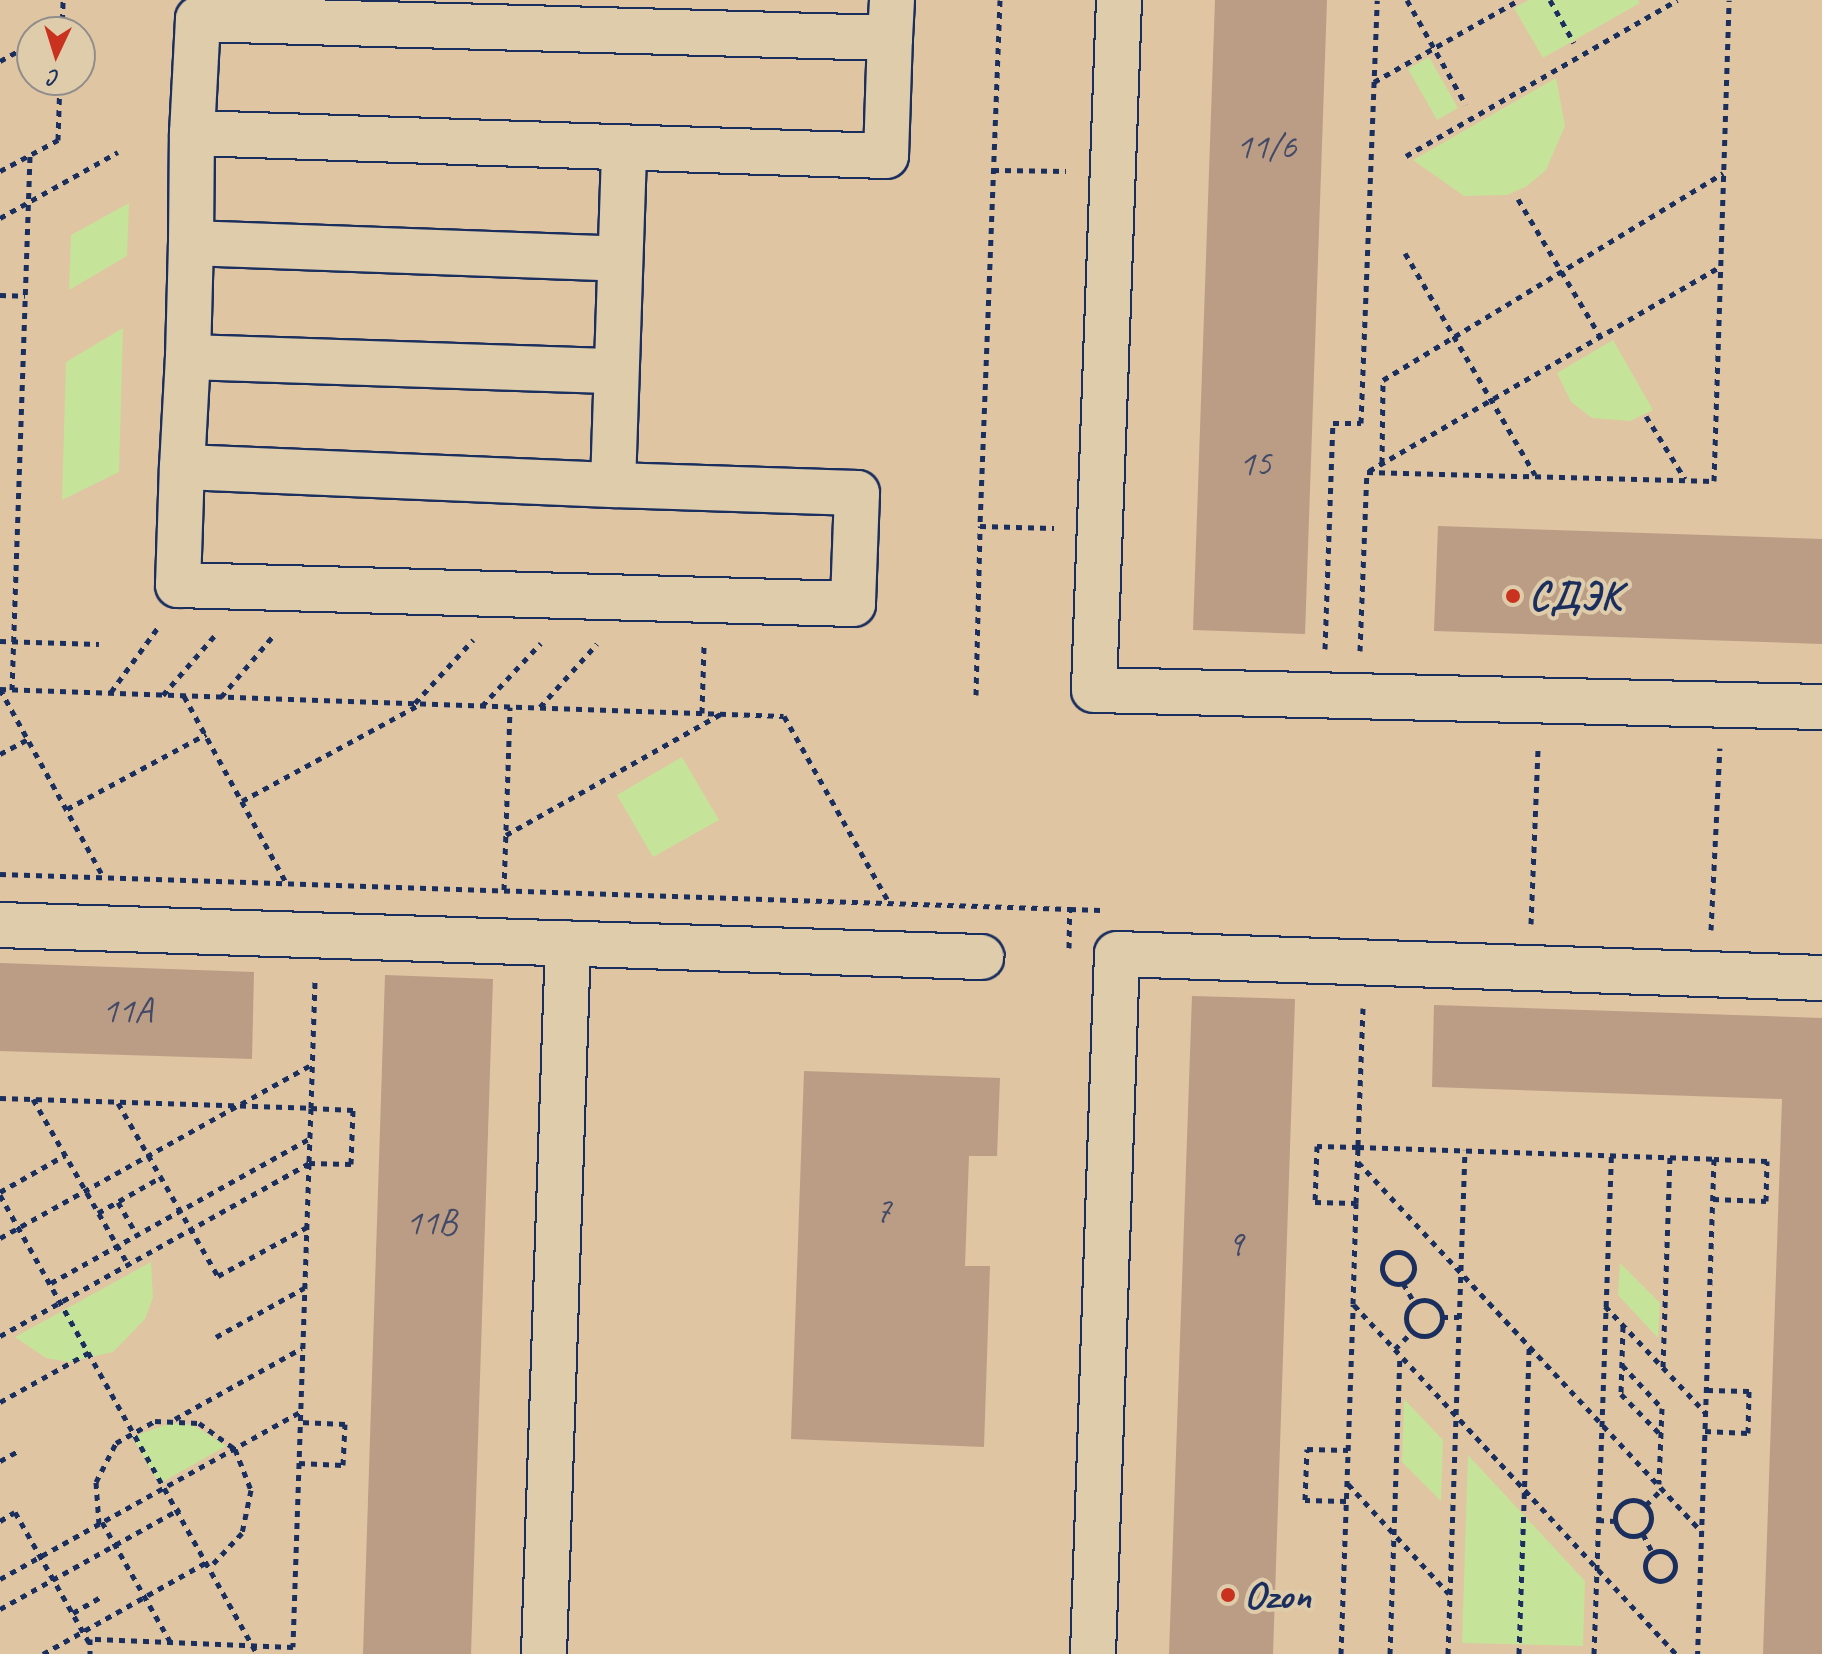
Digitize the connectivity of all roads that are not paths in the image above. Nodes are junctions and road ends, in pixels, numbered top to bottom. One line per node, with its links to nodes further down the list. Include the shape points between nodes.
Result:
1 (1119, 0): 12 (lane, via 1094,690)
2 (199, 10): 3 (lane); 4 (lane)
3 (891, 19): 5 (lane, via 886,156)
4 (192, 133): 5 (lane); 6 (lane)
5 (624, 148): 7 (lane)
6 (191, 243): 7 (lane); 8 (lane)
7 (620, 259): 9 (lane)
8 (188, 357): 9 (lane); 10 (lane)
9 (616, 371): 11 (lane)
10 (182, 467): 11 (lane); 11 (lane, via 178,585 853,604 857,493)
11 (613, 485)
12 (1822, 707)
13 (0, 925): 14 (lane)
14 (568, 943): 15 (lane); 17 (lane)
15 (981, 957)
16 (1822, 978): 18 (lane, via 1117,954)
17 (544, 1654)
18 (1093, 1654)

